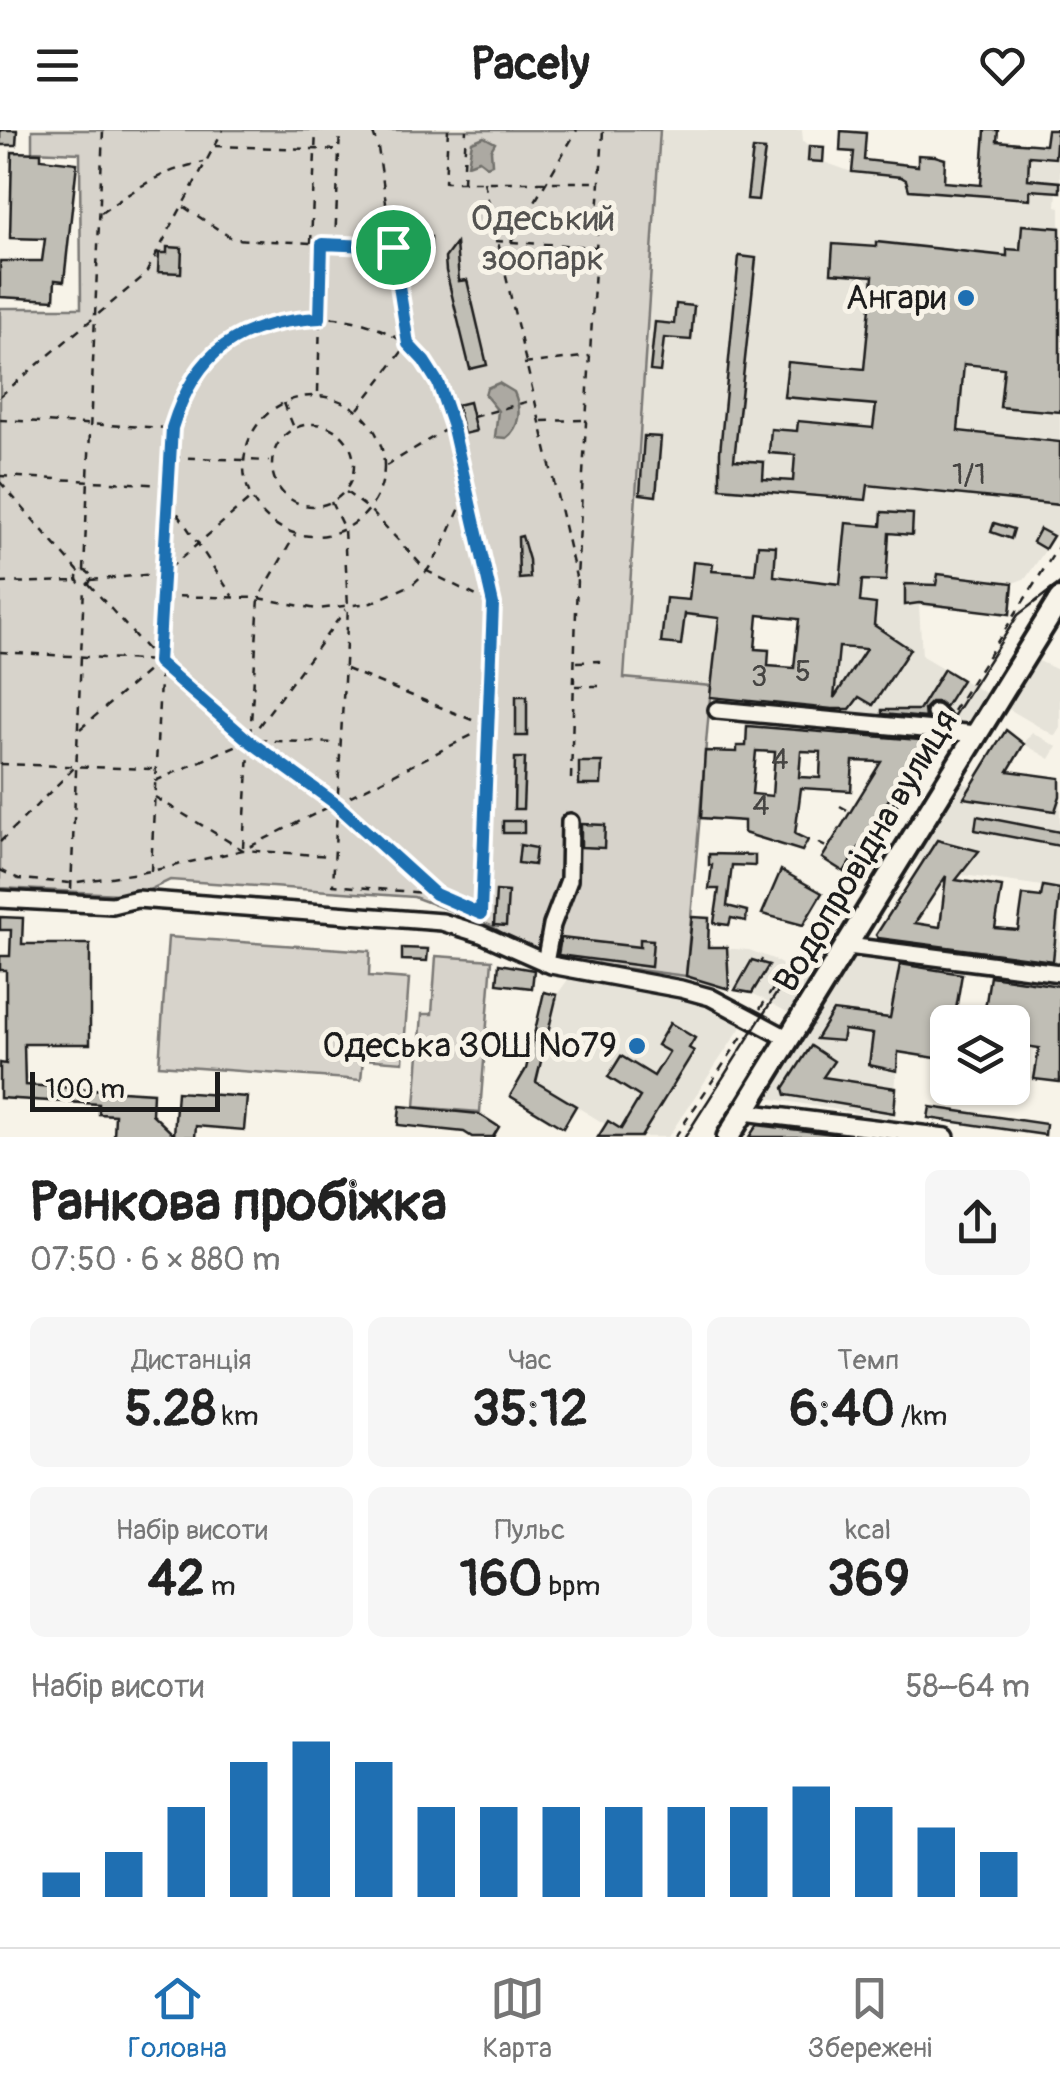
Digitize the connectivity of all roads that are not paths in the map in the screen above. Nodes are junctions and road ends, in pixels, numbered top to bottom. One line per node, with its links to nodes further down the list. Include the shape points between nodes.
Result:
1 (1060, 599): 3 (main road, Водопровідна вулиця)
2 (717, 710): 3 (street, via 944,725)
3 (977, 734): 6 (main road, Водопровідна вулиця)
4 (570, 822): 7 (street, via 569,880)
5 (0, 899): 7 (street, via 136,899 442,922)
6 (848, 946): 8 (street); 9 (main road, Водопровідна вулиця)
7 (545, 963): 9 (street, via 710,997)
8 (1060, 974)
9 (789, 1039): 10 (main road, Водопровідна вулиця)
10 (744, 1112): 11 (main road, Водопровідна вулиця); 12 (street)
11 (728, 1137)
12 (946, 1137)

